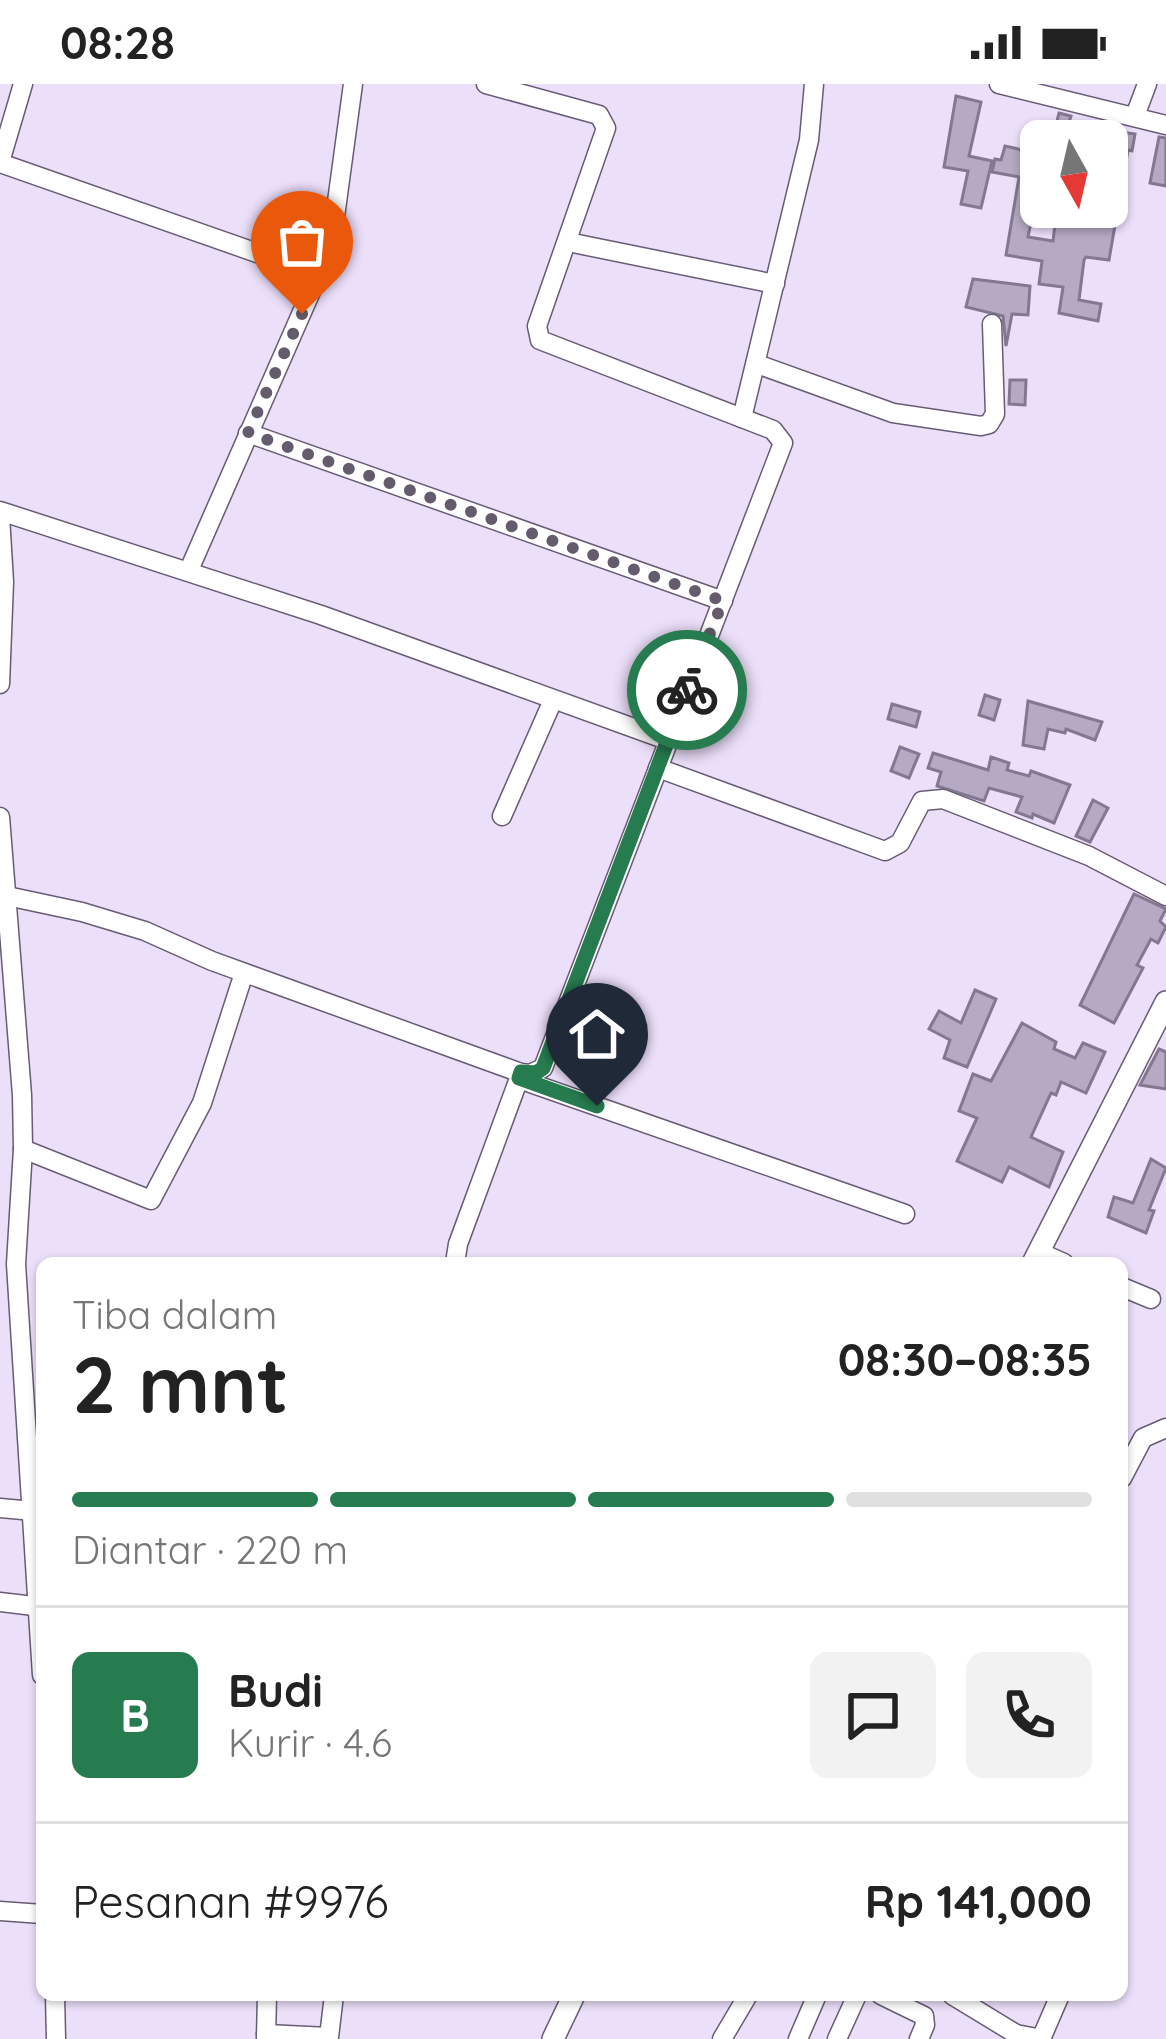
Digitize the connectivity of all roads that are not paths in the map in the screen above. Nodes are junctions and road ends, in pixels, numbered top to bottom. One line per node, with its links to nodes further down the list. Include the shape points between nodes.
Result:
1 (23, 84): 9 (street)
2 (353, 84): 12 (street, via 336,224)
3 (486, 84): 11 (street, via 603,119)
4 (814, 84): 13 (street)
5 (999, 84): 7 (street)
6 (1147, 84): 7 (street)
7 (1135, 116): 8 (street)
8 (1166, 125)
9 (4, 130): 10 (street)
10 (0, 162): 12 (street)
11 (568, 242): 13 (street); 16 (street, via 537,326 540,340)
12 (320, 275): 17 (street)
13 (775, 284): 15 (street)
14 (992, 324): 15 (street, via 995,414 981,426 893,413)
15 (757, 364): 16 (street)
16 (742, 418): 20 (street, via 779,434 783,450)
17 (248, 433): 19 (street); 20 (street)
18 (0, 513): 19 (street); 21 (street)
19 (189, 570): 22 (street)
20 (723, 601): 23 (street)
21 (0, 684)
22 (553, 700): 23 (street); 25 (street)
23 (668, 740): 24 (street)
24 (658, 768): 28 (street, via 885,851 900,843 922,802 943,799); 31 (street, via 543,1068)
25 (502, 816)
26 (0, 817): 27 (street)
27 (7, 896): 29 (street, via 131,926); 33 (street)
28 (1166, 896)
29 (244, 973): 31 (street); 34 (street, via 202,1103 151,1200)
30 (1166, 1002): 37 (street)
31 (520, 1076): 35 (street); 36 (street)
32 (0, 1092): 33 (street)
33 (22, 1095): 34 (street)
34 (23, 1149): 40 (street)
35 (904, 1214)
36 (456, 1257)
37 (1037, 1257)
38 (1128, 1289): 39 (street)
39 (1151, 1299)
40 (14, 1323): 41 (street)
41 (33, 1374): 45 (street)
42 (1166, 1428): 43 (street, via 1143,1438)
43 (1128, 1467)
44 (0, 1508): 45 (street)
45 (33, 1511): 46 (street)
46 (36, 1552)
47 (0, 1602): 48 (street)
48 (36, 1606)
49 (0, 1911): 50 (street)
50 (36, 1914)
51 (55, 2001): 62 (street)
52 (267, 2001): 61 (street)
53 (333, 2001): 61 (street, via 329,2037)
54 (571, 2001): 63 (street)
55 (744, 2001): 64 (street)
56 (814, 2001): 65 (street)
57 (854, 2001): 66 (street)
58 (893, 2001): 67 (street, via 924,2016)
59 (962, 2001): 68 (street, via 1016,2034)
60 (1058, 2001): 68 (street)
61 (266, 2036)
62 (56, 2039)
63 (553, 2039)
64 (722, 2039)
65 (798, 2039)
66 (837, 2039)
67 (919, 2039)
68 (1042, 2039)

